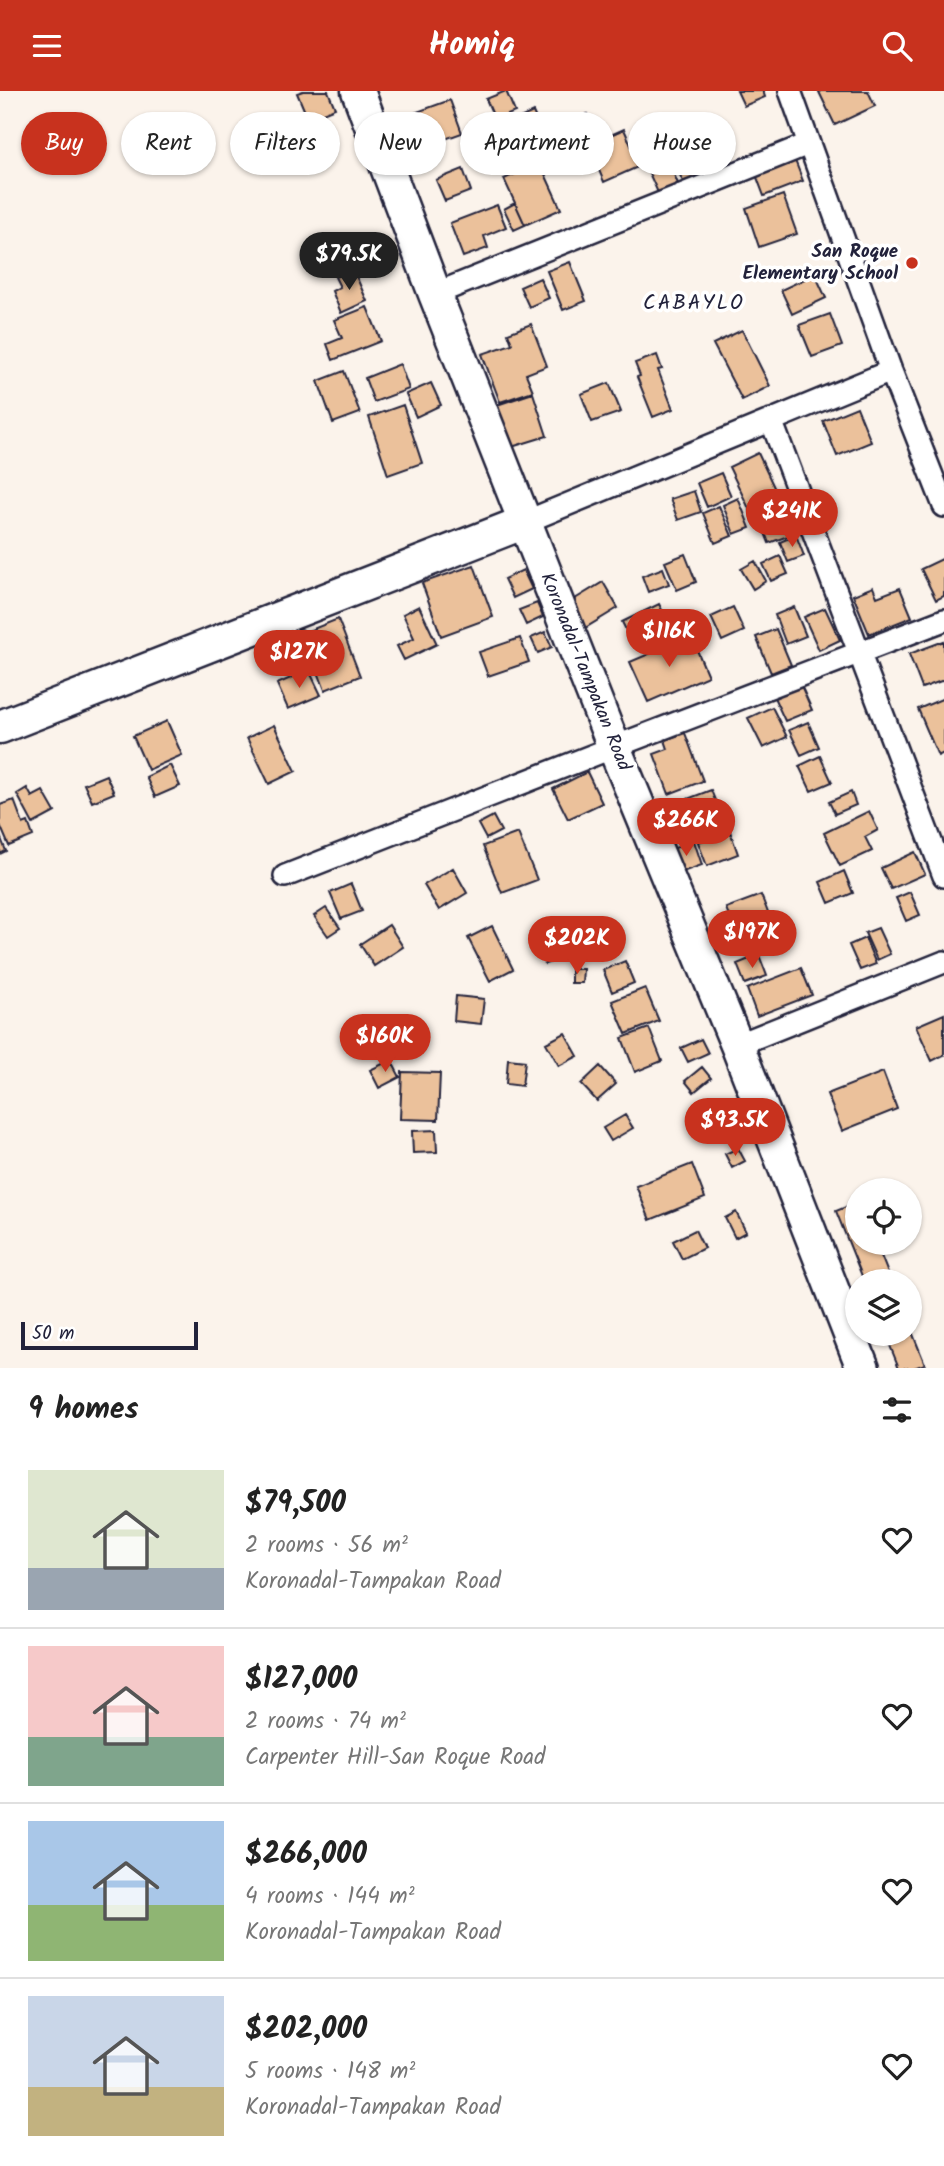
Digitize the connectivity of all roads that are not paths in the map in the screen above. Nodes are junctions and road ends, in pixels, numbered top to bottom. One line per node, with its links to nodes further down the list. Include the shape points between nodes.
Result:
1 (358, 91): 4 (main road, Koronadal-Tampakan Road)
2 (790, 91): 3 (street)
3 (807, 144): 4 (street); 5 (street)
4 (435, 294): 8 (main road, Koronadal-Tampakan Road)
5 (891, 371): 6 (street); 7 (street)
6 (771, 421): 8 (street); 10 (street)
7 (944, 506)
8 (525, 522): 11 (main road); 12 (main road, Koronadal-Tampakan Road)
9 (944, 620): 10 (street)
10 (860, 652): 12 (street); 14 (street)
11 (0, 727)
12 (614, 747): 13 (street); 16 (main road, Koronadal-Tampakan Road)
13 (285, 876)
14 (944, 876)
15 (944, 962): 16 (street)
16 (737, 1045): 17 (main road, Koronadal-Tampakan Road)
17 (863, 1368)

